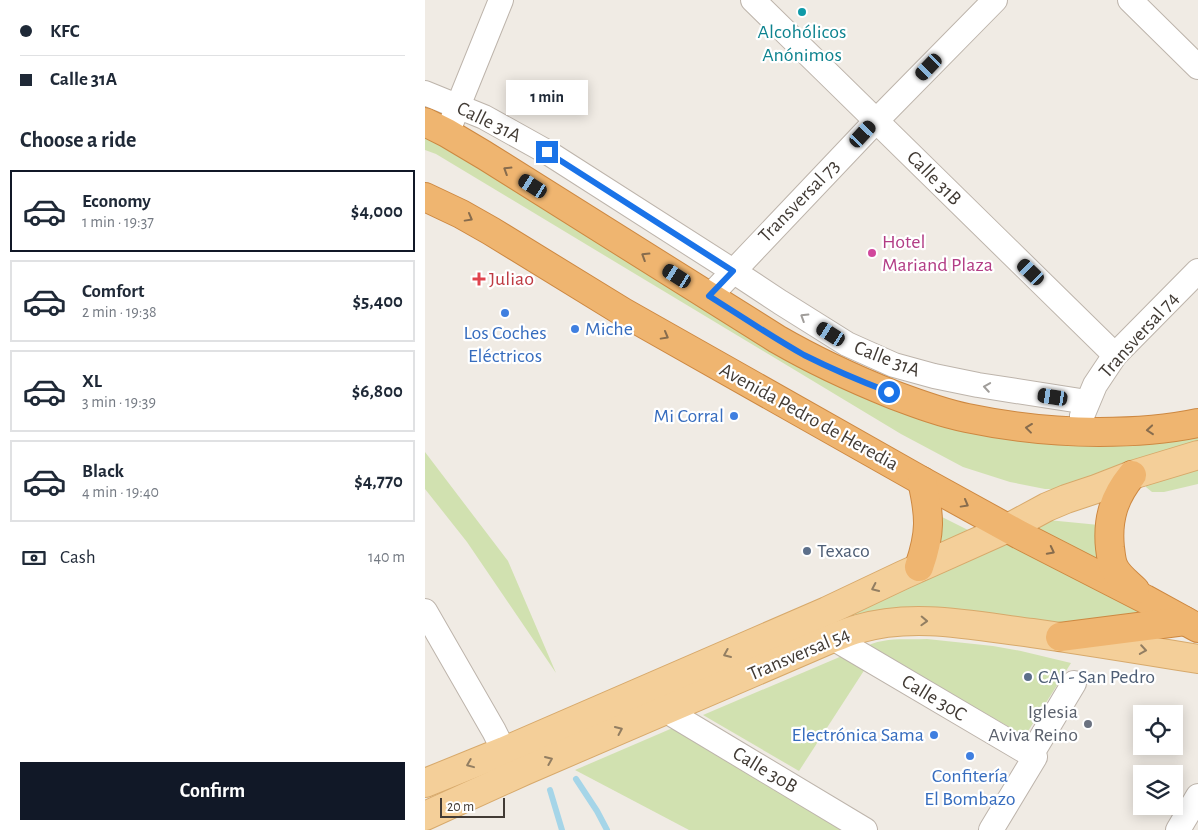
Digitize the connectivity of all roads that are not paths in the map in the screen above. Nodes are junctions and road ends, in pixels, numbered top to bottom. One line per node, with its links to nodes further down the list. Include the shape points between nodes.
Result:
1 (501, 0): 7 (street)
2 (753, 0): 8 (street, Calle 31B)
3 (995, 0): 8 (street, Transversal 73)
4 (1130, 0): 5 (street)
5 (1198, 67)
6 (425, 93): 7 (street, Calle 31A)
7 (458, 106): 9 (street); 11 (street, Calle 31A, via 547,152)
8 (876, 120): 11 (street, Transversal 73); 14 (street, Calle 31B)
9 (436, 128): 13 (highway, one-way to 9)
10 (425, 197): 20 (highway, Avenida Pedro de Heredia, one-way to 20, via 491,230 623,312)
11 (733, 271): 13 (street, Transversal 73); 15 (street, Calle 31A, one-way to 11, via 978,385 895,365 847,344)
12 (1198, 271): 14 (street, Transversal 74)
13 (709, 296): 17 (highway, one-way to 13, via 1000,424 922,406 805,355)
14 (1115, 355): 15 (street, Transversal 74)
15 (1087, 402): 17 (street, Transversal 74)
16 (1198, 423): 17 (highway, one-way to 17, via 1149,430)
17 (1077, 432)
18 (1198, 455): 19 (main road, Transversal 54)
19 (1132, 475): 21 (main road, Transversal 54, via 1065,499); 23 (highway, via 1114,503 1109,537 1114,567)
20 (922, 481): 21 (highway, Avenida Pedro de Heredia, one-way to 21); 22 (highway, via 929,520 925,552)
21 (1008, 528): 22 (main road, Transversal 54); 23 (highway, Avenida Pedro de Heredia, one-way to 23)
22 (919, 567): 31 (main road, Transversal 54, one-way to 31, via 827,611)
23 (1145, 599): 25 (highway, Avenida Pedro de Heredia)
24 (425, 610): 31 (street, via 489,722)
25 (1192, 624): 26 (highway)
26 (1060, 637): 27 (main road, Transversal 54, one-way to 26, via 858,629 914,621); 28 (main road, Transversal 54, one-way to 28)
27 (833, 638): 30 (main road, Transversal 54); 32 (street, Calle 30C)
28 (1198, 659)
29 (1074, 684): 32 (street)
30 (665, 710): 35 (main road, Transversal 54, one-way to 30); 36 (street, Calle 30B)
31 (510, 748): 33 (main road, Transversal 54, one-way to 33)
32 (1033, 756): 37 (street)
33 (425, 783)
34 (1198, 796): 38 (street)
35 (425, 816)
36 (865, 830)
37 (991, 830)
38 (1178, 830)

